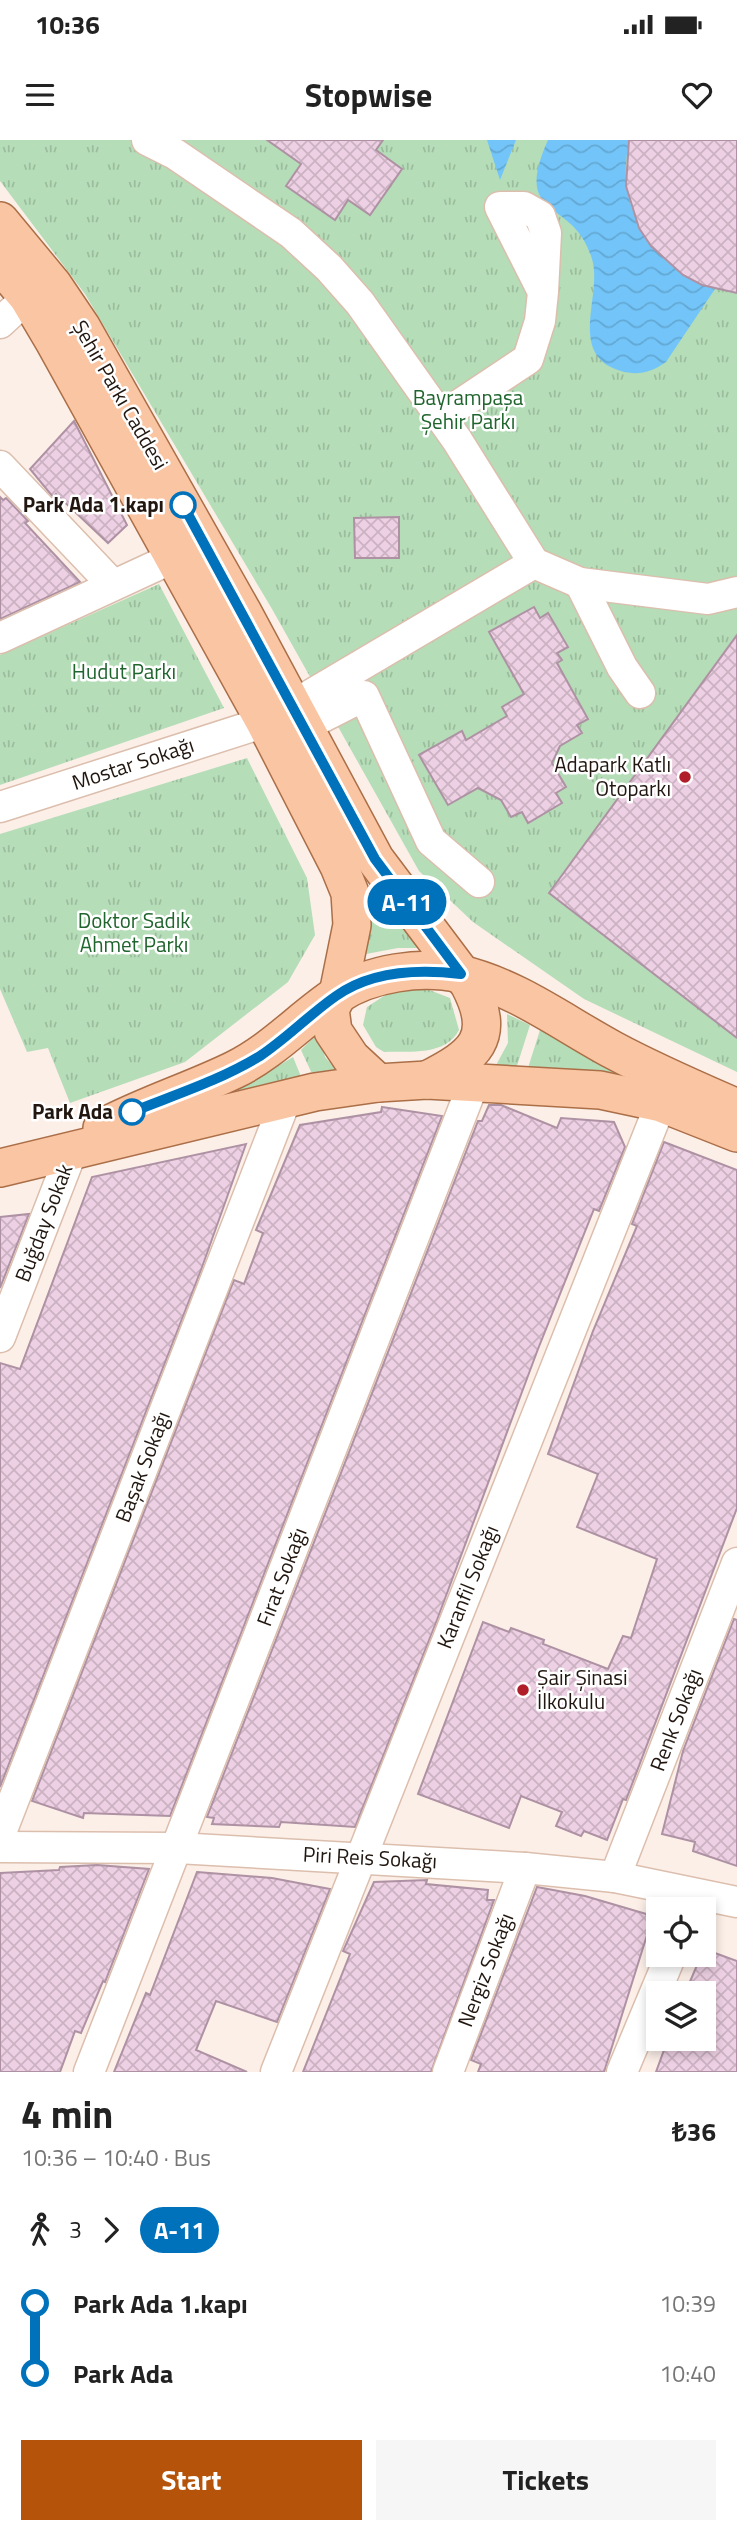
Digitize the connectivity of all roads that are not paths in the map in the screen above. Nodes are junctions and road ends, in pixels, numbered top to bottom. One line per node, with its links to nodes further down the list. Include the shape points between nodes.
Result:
1 (147, 140): 7 (street, via 291,233 329,268 360,303)
2 (0, 221): 16 (main road, Şehir Parkı Caddesi, via 82,328 204,541)
3 (0, 264): 5 (main road, Şehir Parkı Caddesi)
4 (543, 292): 7 (street, via 528,359)
5 (28, 297): 6 (street); 9 (main road, Şehir Parkı Caddesi)
6 (0, 323)
7 (441, 417): 10 (street)
8 (0, 466): 12 (street)
9 (175, 557): 12 (street); 16 (main road, Şehir Parkı Caddesi)
10 (534, 563): 11 (street); 16 (street)
11 (580, 583): 13 (street, via 708,599); 15 (street)
12 (113, 585): 14 (street)
13 (737, 592)
14 (0, 638)
15 (640, 693)
16 (287, 718): 17 (street, Mostar Sokağı); 18 (street, via 364,696 431,841); 19 (main road, Şehir Parkı Caddesi, via 375,859); 20 (main road, Şehir Parkı Caddesi, via 321,828 350,893 350,941)
17 (0, 807)
18 (479, 882)
19 (461, 974): 20 (main road, via 406,972); 21 (main road, via 480,1005 481,1037 472,1054); 26 (main road, via 512,992 612,1050)
20 (338, 994): 23 (main road, via 330,1009 333,1031 351,1058); 28 (main road, via 260,1055 132,1112)
21 (427, 1080): 22 (main road); 23 (main road)
22 (474, 1082): 25 (main road, via 600,1090); 34 (street, Fırat Sokağı)
23 (378, 1083): 24 (main road)
24 (286, 1099): 28 (main road); 32 (street, Başak Sokağı)
25 (661, 1103): 27 (main road); 35 (street, Karanfil Sokağı)
26 (737, 1107)
27 (737, 1133)
28 (72, 1148): 29 (main road); 30 (street, Buğday Sokak)
29 (0, 1168)
30 (0, 1337)
31 (737, 1563): 37 (street, Renk Sokağı)
32 (0, 1835)
33 (0, 1847): 34 (street, Piri Reis Sokağı)
34 (177, 1848): 35 (street, Piri Reis Sokağı); 42 (street, Fırat Sokağı)
35 (360, 1857): 36 (street, Piri Reis Sokağı); 43 (street, Karanfil Sokağı)
36 (524, 1868): 37 (street, Piri Reis Sokağı); 44 (street, Nergiz Sokağı)
37 (615, 1877): 38 (street, Piri Reis Sokağı)
38 (677, 1897)
39 (716, 1902): 40 (street, Piri Reis Sokağı)
40 (737, 1902)
41 (666, 1967): 45 (street)
42 (89, 2072)
43 (276, 2072)
44 (448, 2072)
45 (622, 2072)

